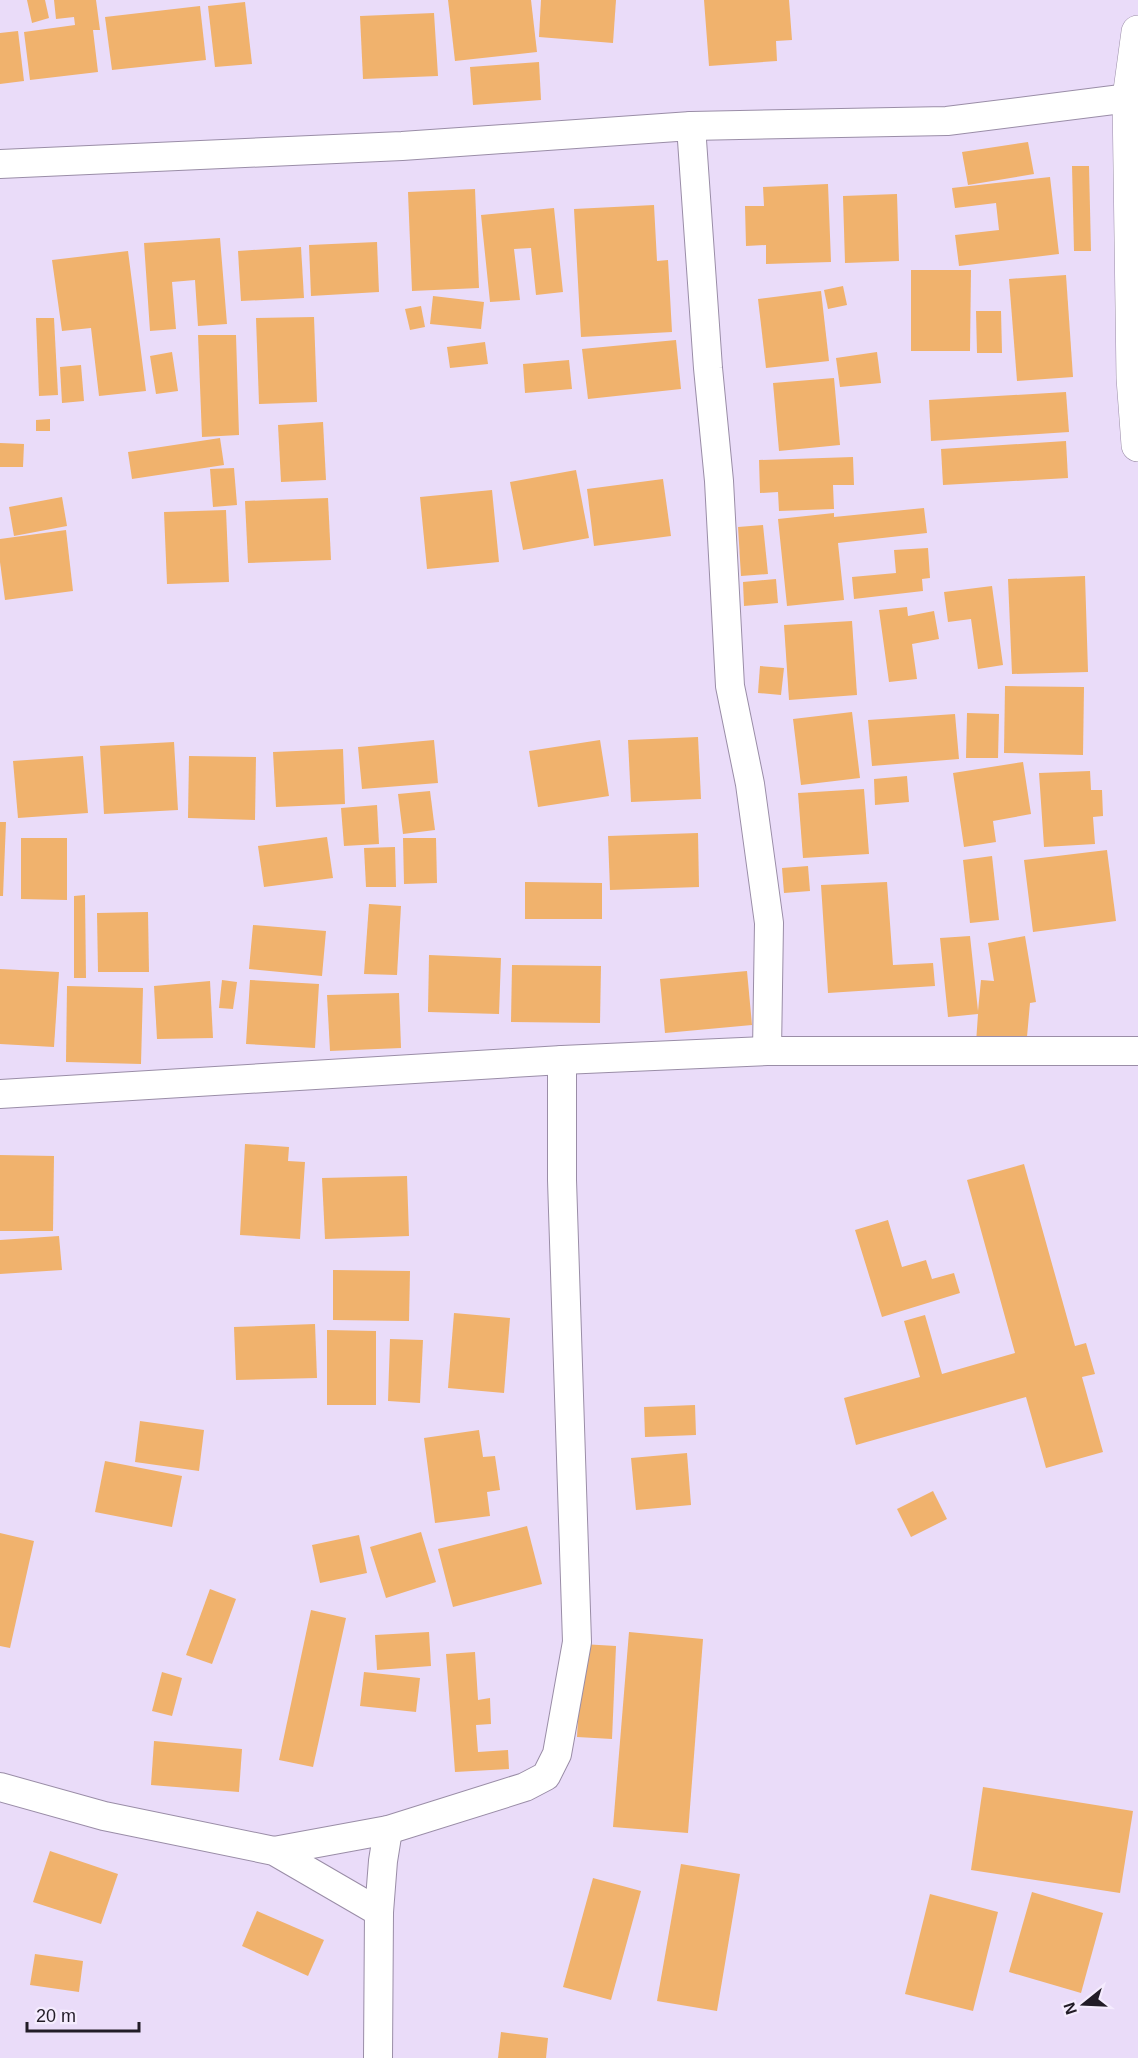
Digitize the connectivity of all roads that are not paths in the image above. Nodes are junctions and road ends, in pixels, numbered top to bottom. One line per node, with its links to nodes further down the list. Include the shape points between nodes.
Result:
1 (1138, 32): 2 (street)
2 (1133, 97): 3 (street, via 947,120); 5 (street, via 1133,378)
3 (691, 126): 4 (street, via 402,146); 6 (street, via 719,481 730,686 750,784 769,923)
4 (0, 164)
5 (1138, 445)
6 (767, 1051): 7 (street); 8 (street)
7 (1138, 1051)
8 (562, 1060): 9 (street); 11 (street, via 577,1642 557,1754 546,1776 525,1786)
9 (0, 1094)
10 (0, 1786): 12 (street, via 104,1816)
11 (388, 1830): 12 (street); 13 (street)
12 (274, 1851): 13 (street)
13 (379, 1912): 14 (street)
14 (378, 2058)

